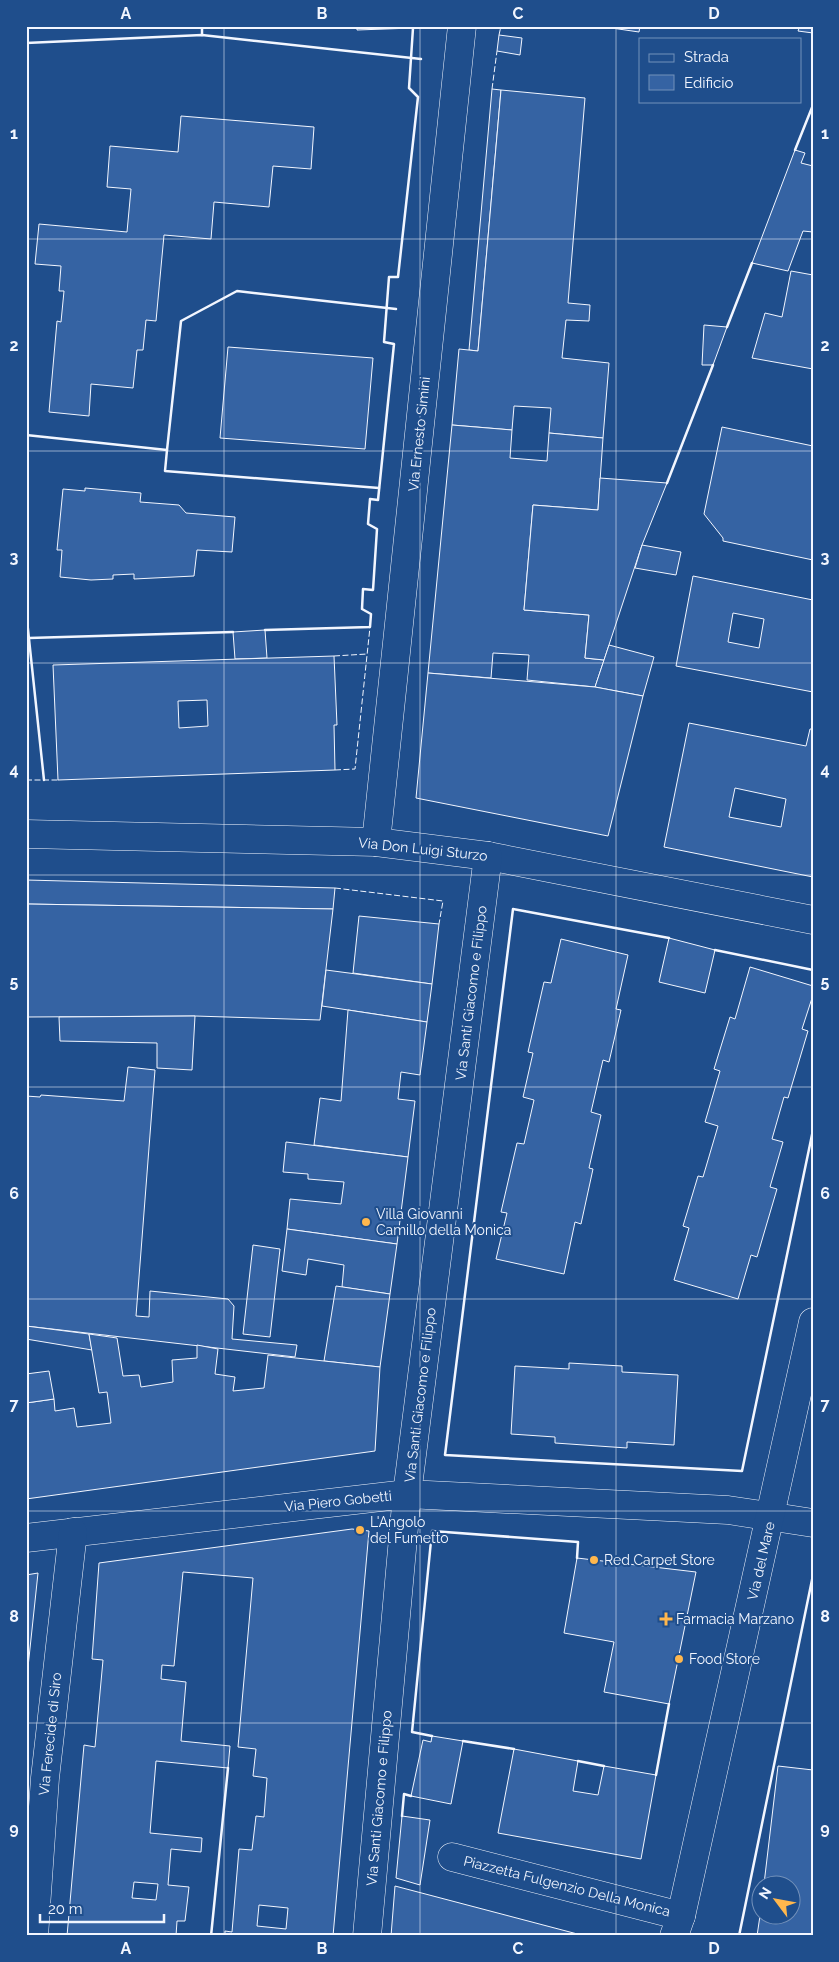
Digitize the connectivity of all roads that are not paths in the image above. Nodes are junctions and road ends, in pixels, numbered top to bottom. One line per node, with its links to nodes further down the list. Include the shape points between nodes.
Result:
1 (462, 26): 3 (street, Via Ernesto Simini)
2 (26, 834): 3 (street, Via Don Luigi Sturzo)
3 (376, 842): 4 (street, Via Don Luigi Sturzo)
4 (488, 856): 5 (street, Via Don Luigi Sturzo); 7 (street, Via Santi Giacomo e Filippo)
5 (813, 920)
6 (813, 1322): 8 (street, Via del Mare)
7 (407, 1494): 8 (street, Via Piero Gobetti, via 728,1510); 10 (street, Via Piero Gobetti); 16 (street, Via Santi Giacomo e Filippo)
8 (771, 1515): 9 (street, Via Piero Gobetti); 14 (street, Via del Mare)
9 (813, 1522)
10 (73, 1532): 11 (street, Via Piero Gobetti); 12 (street, Via Ferecide di Siro)
11 (26, 1538)
12 (36, 1784): 15 (street, Via Ferecide di Siro)
13 (452, 1857): 14 (street, Piazzetta Fulgenzio Della Monica)
14 (678, 1926)
15 (34, 1936)
16 (366, 1936)

